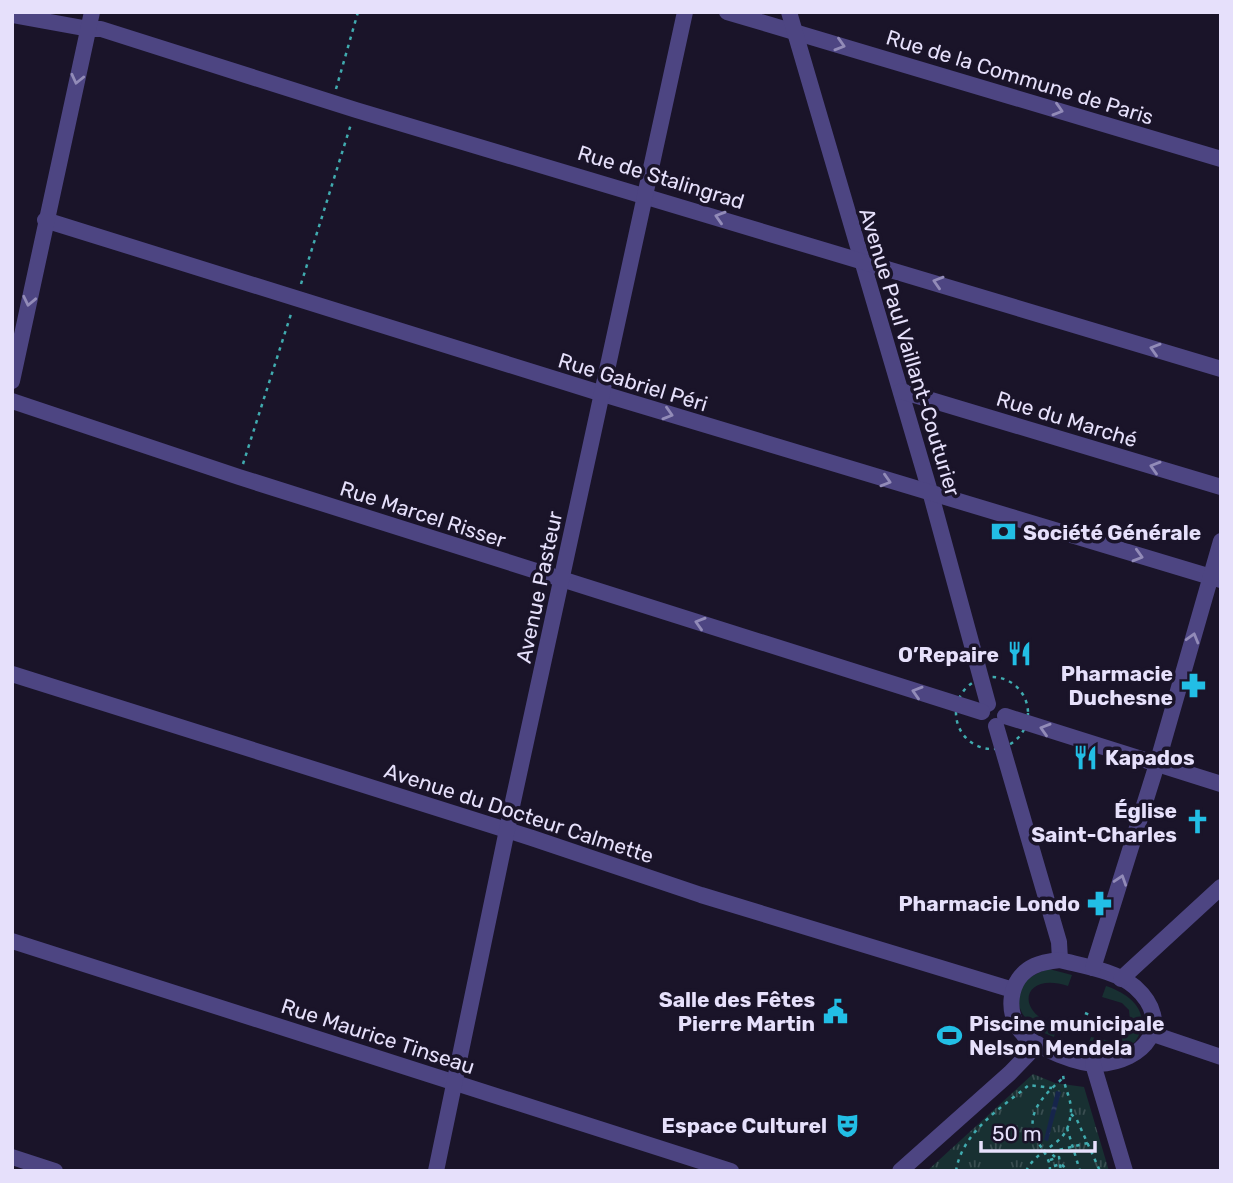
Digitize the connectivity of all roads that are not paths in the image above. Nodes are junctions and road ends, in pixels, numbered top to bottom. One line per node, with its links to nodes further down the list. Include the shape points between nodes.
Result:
1 (92, 12): 6 (street)
2 (685, 12): 9 (street, Avenue Pasteur)
3 (727, 12): 7 (street, Rue de la Commune de Paris)
4 (789, 12): 7 (street, Avenue Paul Vaillant-Couturier)
5 (12, 15): 6 (street, Rue de Stalingrad)
6 (89, 29): 9 (street, Rue de Stalingrad); 10 (street, one-way to 10)
7 (795, 31): 8 (street, Rue de la Commune de Paris, one-way to 8); 11 (street, Avenue Paul Vaillant-Couturier)
8 (1221, 159)
9 (645, 194): 11 (street, Rue de Stalingrad, one-way to 9); 15 (street, Avenue Pasteur)
10 (45, 220): 13 (street, one-way to 13); 15 (street, Rue Gabriel Péri)
11 (860, 259): 12 (street, Rue de Stalingrad, one-way to 11); 14 (street, Avenue Paul Vaillant-Couturier)
12 (1221, 369)
13 (12, 381)
14 (901, 391): 17 (street, Rue du Marché, one-way to 14); 18 (street, Avenue Paul Vaillant-Couturier)
15 (603, 394): 18 (street, Rue Gabriel Péri, one-way to 18); 21 (street, Avenue Pasteur)
16 (12, 401): 21 (street, Rue Marcel Risser)
17 (1221, 487)
18 (931, 495): 20 (street, Rue Gabriel Péri, one-way to 20); 23 (street, Avenue Paul Vaillant-Couturier)
19 (1221, 541): 20 (street)
20 (1215, 578): 25 (street, one-way to 20)
21 (561, 580): 23 (street, Rue Marcel Risser, one-way to 21); 27 (street, Avenue Pasteur)
22 (12, 674): 27 (street, Avenue du Docteur Calmette)
23 (985, 708): 24 (street)
24 (1001, 721): 25 (street, one-way to 24); 30 (street, via 1059,942)
25 (1157, 764): 26 (street); 31 (street, one-way to 25)
26 (1221, 783)
27 (507, 830): 33 (street, Avenue du Docteur Calmette); 38 (street, Avenue Pasteur)
28 (1221, 887): 32 (street)
29 (12, 941): 38 (street, Rue Maurice Tinseau)
30 (1060, 961): 31 (street); 33 (street, via 1033,966)
31 (1093, 968): 32 (street)
32 (1121, 979): 34 (street, via 1146,1001)
33 (1013, 990): 35 (street, via 1012,1009 1020,1029)
34 (1153, 1034): 36 (street); 37 (street, via 1132,1058)
35 (1038, 1044): 37 (street); 43 (street)
36 (1221, 1057)
37 (1093, 1064): 44 (street)
38 (455, 1083): 41 (street, Avenue Pasteur); 42 (street, Rue Maurice Tinseau)
39 (12, 1157): 40 (street)
40 (55, 1171)
41 (436, 1171)
42 (731, 1171)
43 (900, 1171)
44 (1125, 1171)

